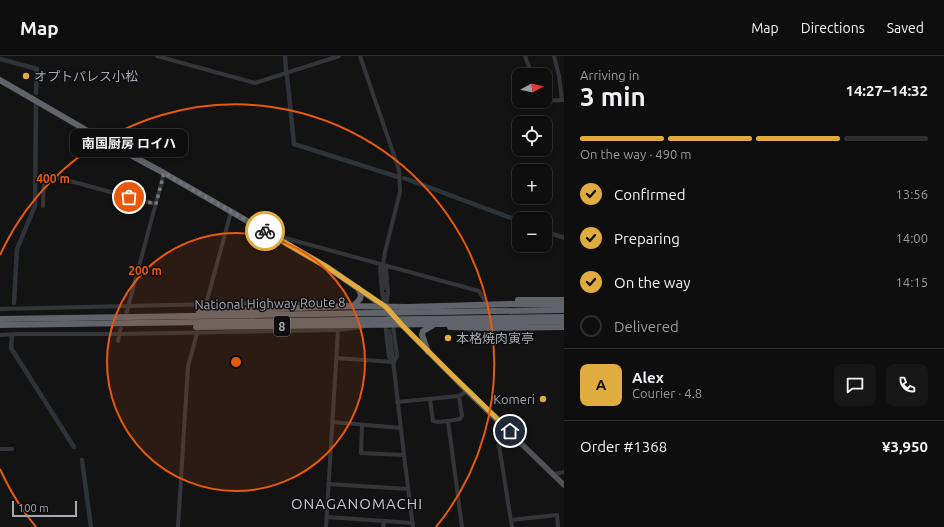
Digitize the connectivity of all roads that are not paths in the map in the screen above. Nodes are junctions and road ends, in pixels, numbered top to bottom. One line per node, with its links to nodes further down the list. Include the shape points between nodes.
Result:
1 (157, 56): 2 (street, via 255,83)
2 (339, 56)
3 (360, 56): 15 (street, via 399,170 400,192)
4 (525, 56): 6 (street)
5 (554, 56): 8 (street)
6 (529, 68)
7 (0, 80): 10 (highway)
8 (563, 100): 9 (street)
9 (552, 101)
10 (164, 173): 11 (street); 13 (highway)
11 (156, 204): 12 (street, via 44,174); 26 (street)
12 (43, 206)
13 (231, 212): 14 (highway); 21 (street)
14 (270, 234): 15 (street); 17 (highway)
15 (383, 265): 16 (street); 19 (street, via 479,291); 24 (street, via 386,268 388,293)
16 (385, 286)
17 (357, 287): 22 (highway, via 361,294 360,299); 24 (highway)
18 (564, 300): 19 (highway)
19 (485, 301): 25 (highway, via 421,302)
20 (564, 305): 25 (highway, 8)
21 (205, 306): 23 (street, via 321,304); 26 (street)
22 (353, 306): 23 (highway, 8); 24 (highway, 8)
23 (335, 307): 31 (highway, 8, via 214,311)
24 (386, 307): 25 (highway, 8); 39 (street); 40 (street); 41 (highway)
25 (408, 307)
26 (127, 308): 27 (street)
27 (0, 309)
28 (564, 310): 29 (highway, National Highway Route 8 / 8)
29 (448, 315): 30 (highway, National Highway Route 8 / 8); 32 (highway, National Highway Route 8 / 8)
30 (564, 316)
31 (155, 317): 32 (highway, National Highway Route 8 / 8); 33 (highway, National Highway Route 8 / 8)
32 (301, 317): 35 (highway, National Highway Route 8 / 8)
33 (0, 319)
34 (564, 321): 36 (highway, 8)
35 (164, 323): 37 (highway, National Highway Route 8 / 8); 38 (highway, 8, via 170,327)
36 (440, 324): 41 (highway, 8); 42 (highway, via 452,328); 49 (highway, via 423,331)
37 (0, 325)
38 (370, 325): 39 (highway, 8); 43 (street)
39 (385, 325): 40 (highway, 8); 51 (street, via 389,357)
40 (393, 325): 41 (highway, 8); 51 (street, via 397,356)
41 (402, 325): 49 (main road)
42 (564, 327)
43 (338, 330): 44 (street); 50 (street)
44 (198, 331): 45 (street); 73 (street, via 188,366)
45 (120, 332): 47 (street); 48 (street)
46 (390, 334): 51 (street)
47 (0, 335)
48 (118, 341)
49 (428, 352): 52 (main road)
50 (336, 358): 51 (street); 58 (street)
51 (394, 362): 55 (street)
52 (467, 391): 53 (street); 57 (main road)
53 (459, 396): 54 (street); 56 (street, via 462,416 460,419)
54 (430, 399): 55 (street); 56 (street, via 433,421)
55 (397, 402): 60 (street)
56 (448, 420): 76 (street)
57 (498, 421): 65 (main road); 70 (street, via 497,433)
58 (332, 422): 59 (street); 66 (street)
59 (362, 424): 60 (street); 63 (street, via 361,453)
60 (401, 428): 63 (street)
61 (0, 449): 62 (street)
62 (12, 449)
63 (404, 455): 68 (street)
64 (564, 472): 65 (street)
65 (554, 474): 67 (main road)
66 (328, 484): 68 (street); 69 (street)
67 (564, 484)
68 (408, 490): 72 (street)
69 (327, 517): 71 (street); 74 (street)
70 (511, 520): 77 (street); 78 (street, via 557,515)
71 (384, 521): 72 (street); 75 (street)
72 (413, 525)
73 (178, 527)
74 (326, 527)
75 (383, 527)
76 (462, 527)
77 (512, 527)
78 (558, 527)

